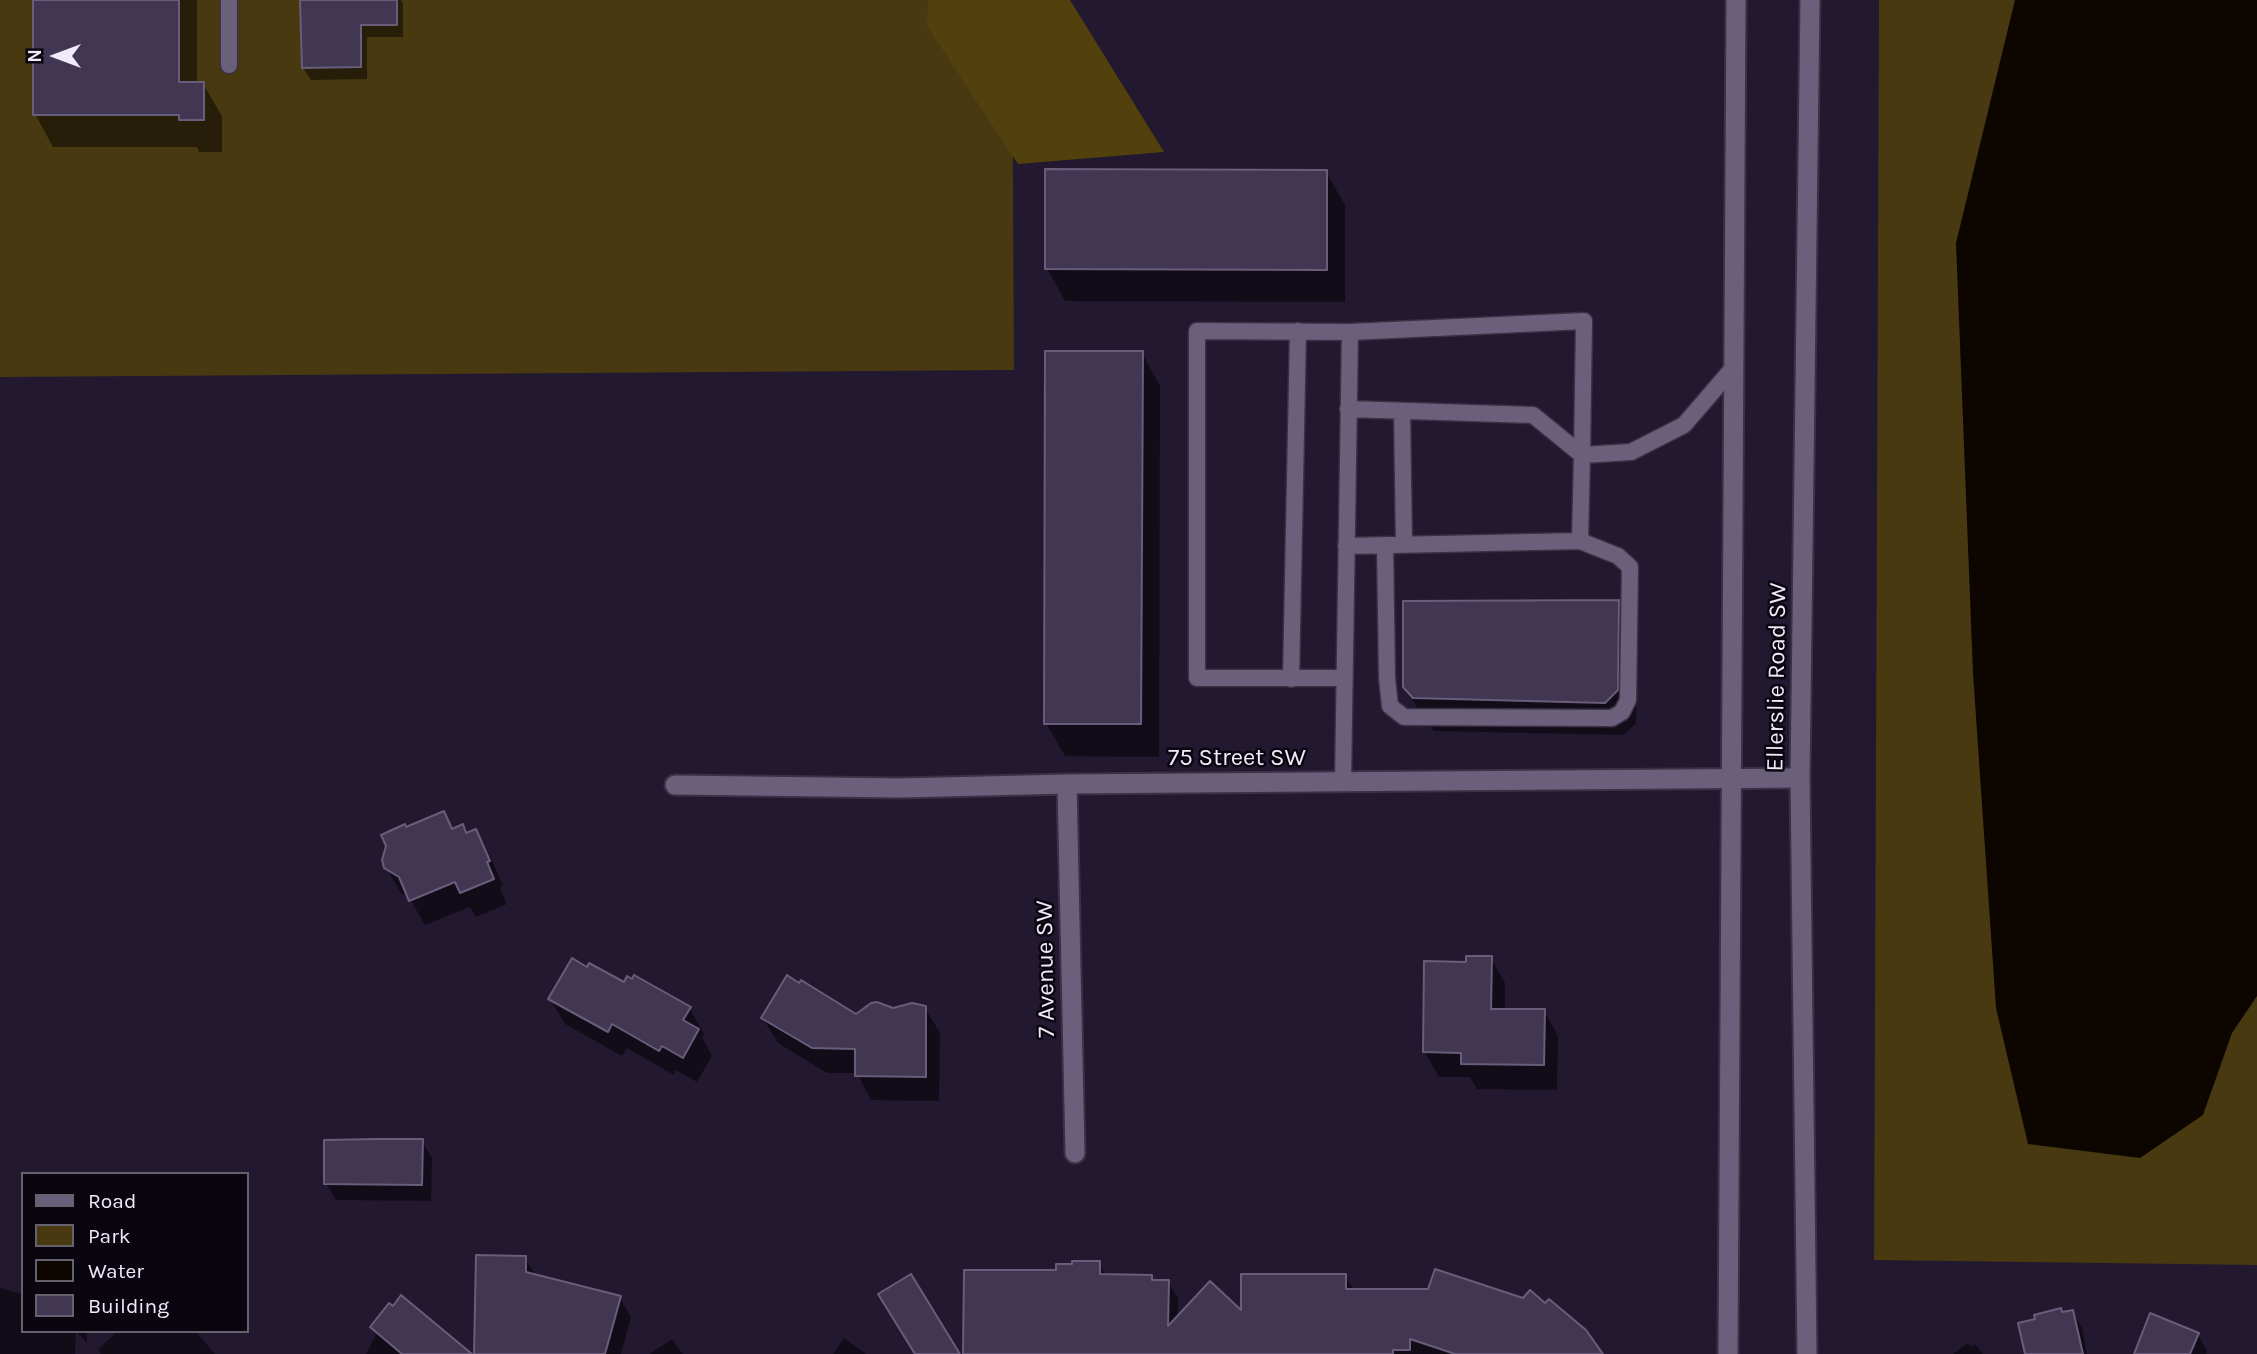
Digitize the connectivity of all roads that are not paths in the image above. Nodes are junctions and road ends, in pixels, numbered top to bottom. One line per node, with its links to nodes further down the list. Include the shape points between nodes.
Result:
1 (229, 0): 4 (lane)
2 (1736, 0): 7 (main road, Ellerslie Road SW)
3 (1810, 0): 17 (main road, Ellerslie Road SW)
4 (229, 65)
5 (1298, 331): 6 (lane); 16 (lane); 16 (lane, via 1197,331 1197,678)
6 (1350, 331): 8 (lane); 10 (lane, via 1584,321)
7 (1734, 368): 10 (lane, via 1684,425 1631,452); 18 (main road, Ellerslie Road SW)
8 (1348, 410): 9 (lane); 14 (lane)
9 (1402, 412): 10 (lane, via 1533,415); 12 (lane)
10 (1582, 456): 11 (lane)
11 (1580, 541): 12 (lane); 13 (lane, via 1618,556 1630,567 1628,700 1612,718 1404,717 1397,712 1390,706 1387,678)
12 (1404, 544): 13 (lane)
13 (1385, 545): 14 (lane)
14 (1346, 546): 15 (lane)
15 (1345, 678): 16 (lane); 19 (lane)
16 (1291, 679)
17 (1800, 778): 18 (main road, 75 Street SW); 24 (main road, Ellerslie Road SW)
18 (1730, 779): 19 (main road, 75 Street SW); 23 (main road, Ellerslie Road SW)
19 (1343, 782): 20 (main road, 75 Street SW)
20 (1067, 784): 21 (main road, 75 Street SW, via 900,788); 22 (main road, 7 Avenue SW)
21 (674, 785)
22 (1075, 1153)
23 (1728, 1354)
24 (1807, 1354)

